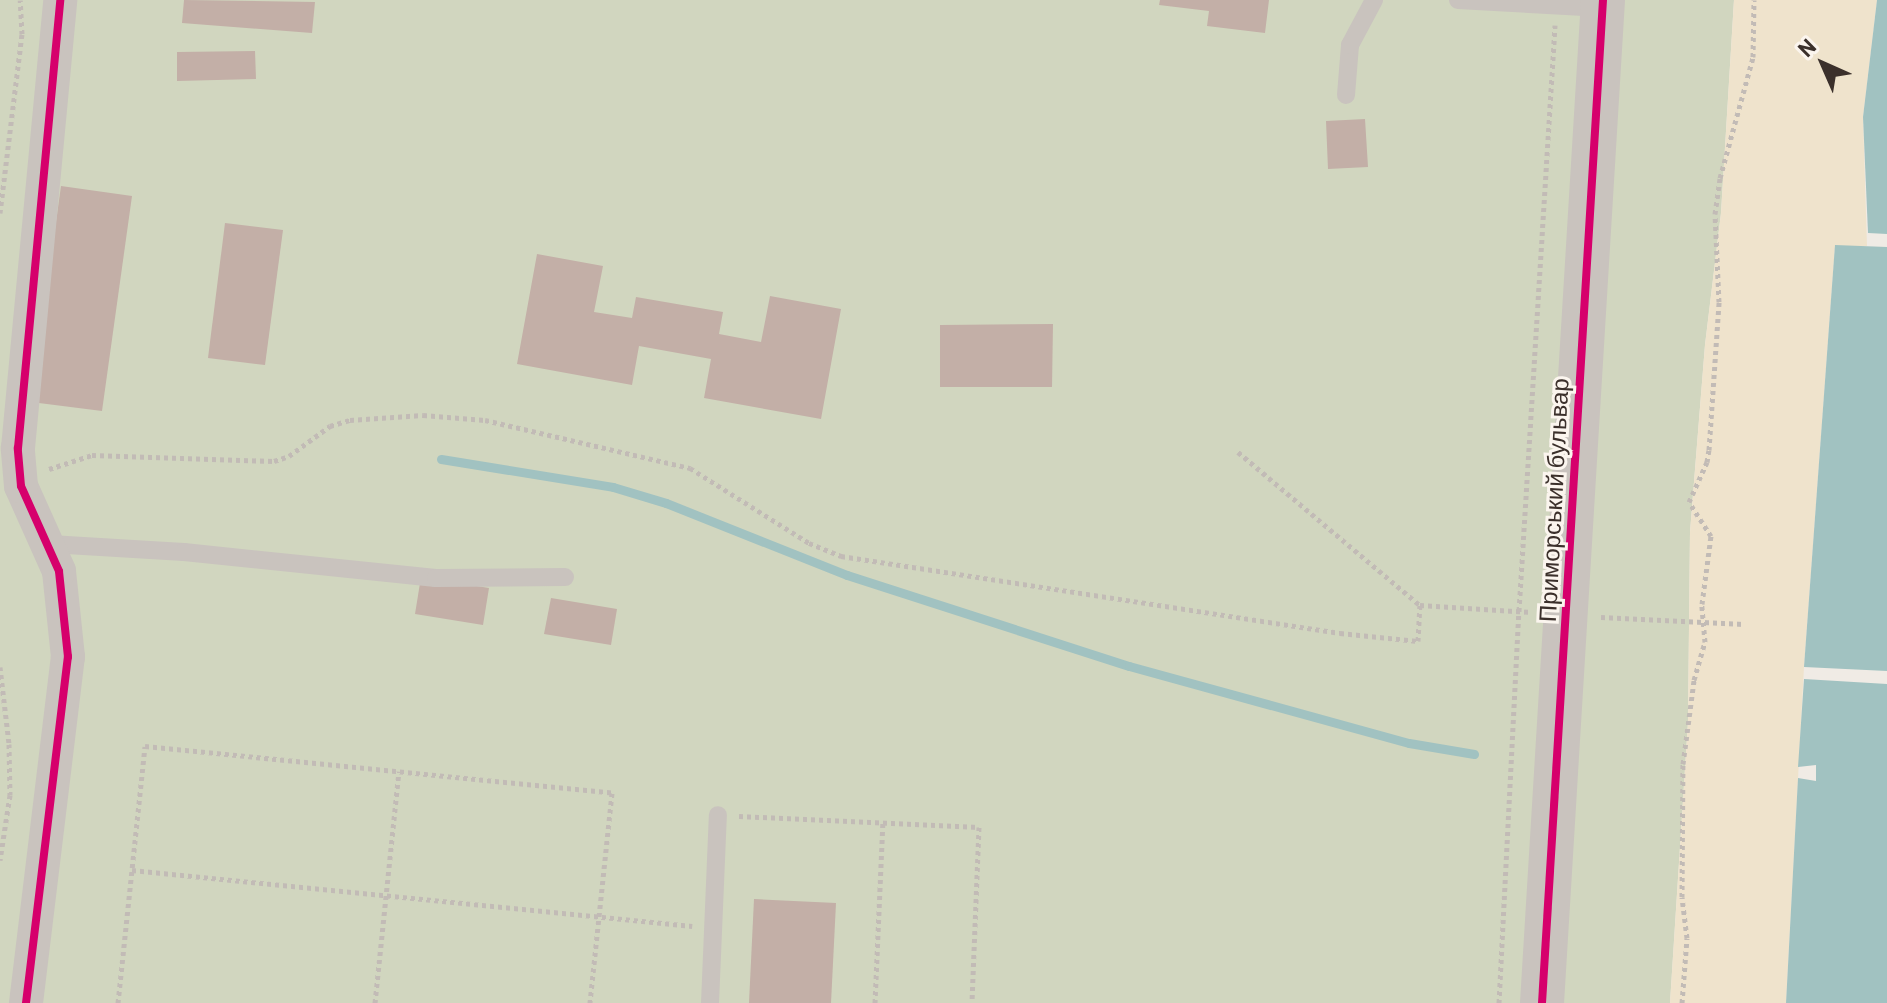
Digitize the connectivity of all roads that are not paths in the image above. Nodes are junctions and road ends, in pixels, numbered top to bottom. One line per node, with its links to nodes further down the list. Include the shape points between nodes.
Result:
1 (60, 0): 6 (street, via 21,406 19,478)
2 (1374, 0): 5 (lane, via 1350,45)
3 (1458, 0): 4 (lane)
4 (1603, 4): 11 (street, Приморський бульвар)
5 (1346, 95)
6 (50, 544): 7 (lane, via 436,578); 9 (street, via 65,599 68,657)
7 (565, 577)
8 (718, 815): 10 (lane)
9 (26, 1003)
10 (710, 1003)
11 (1542, 1003)

